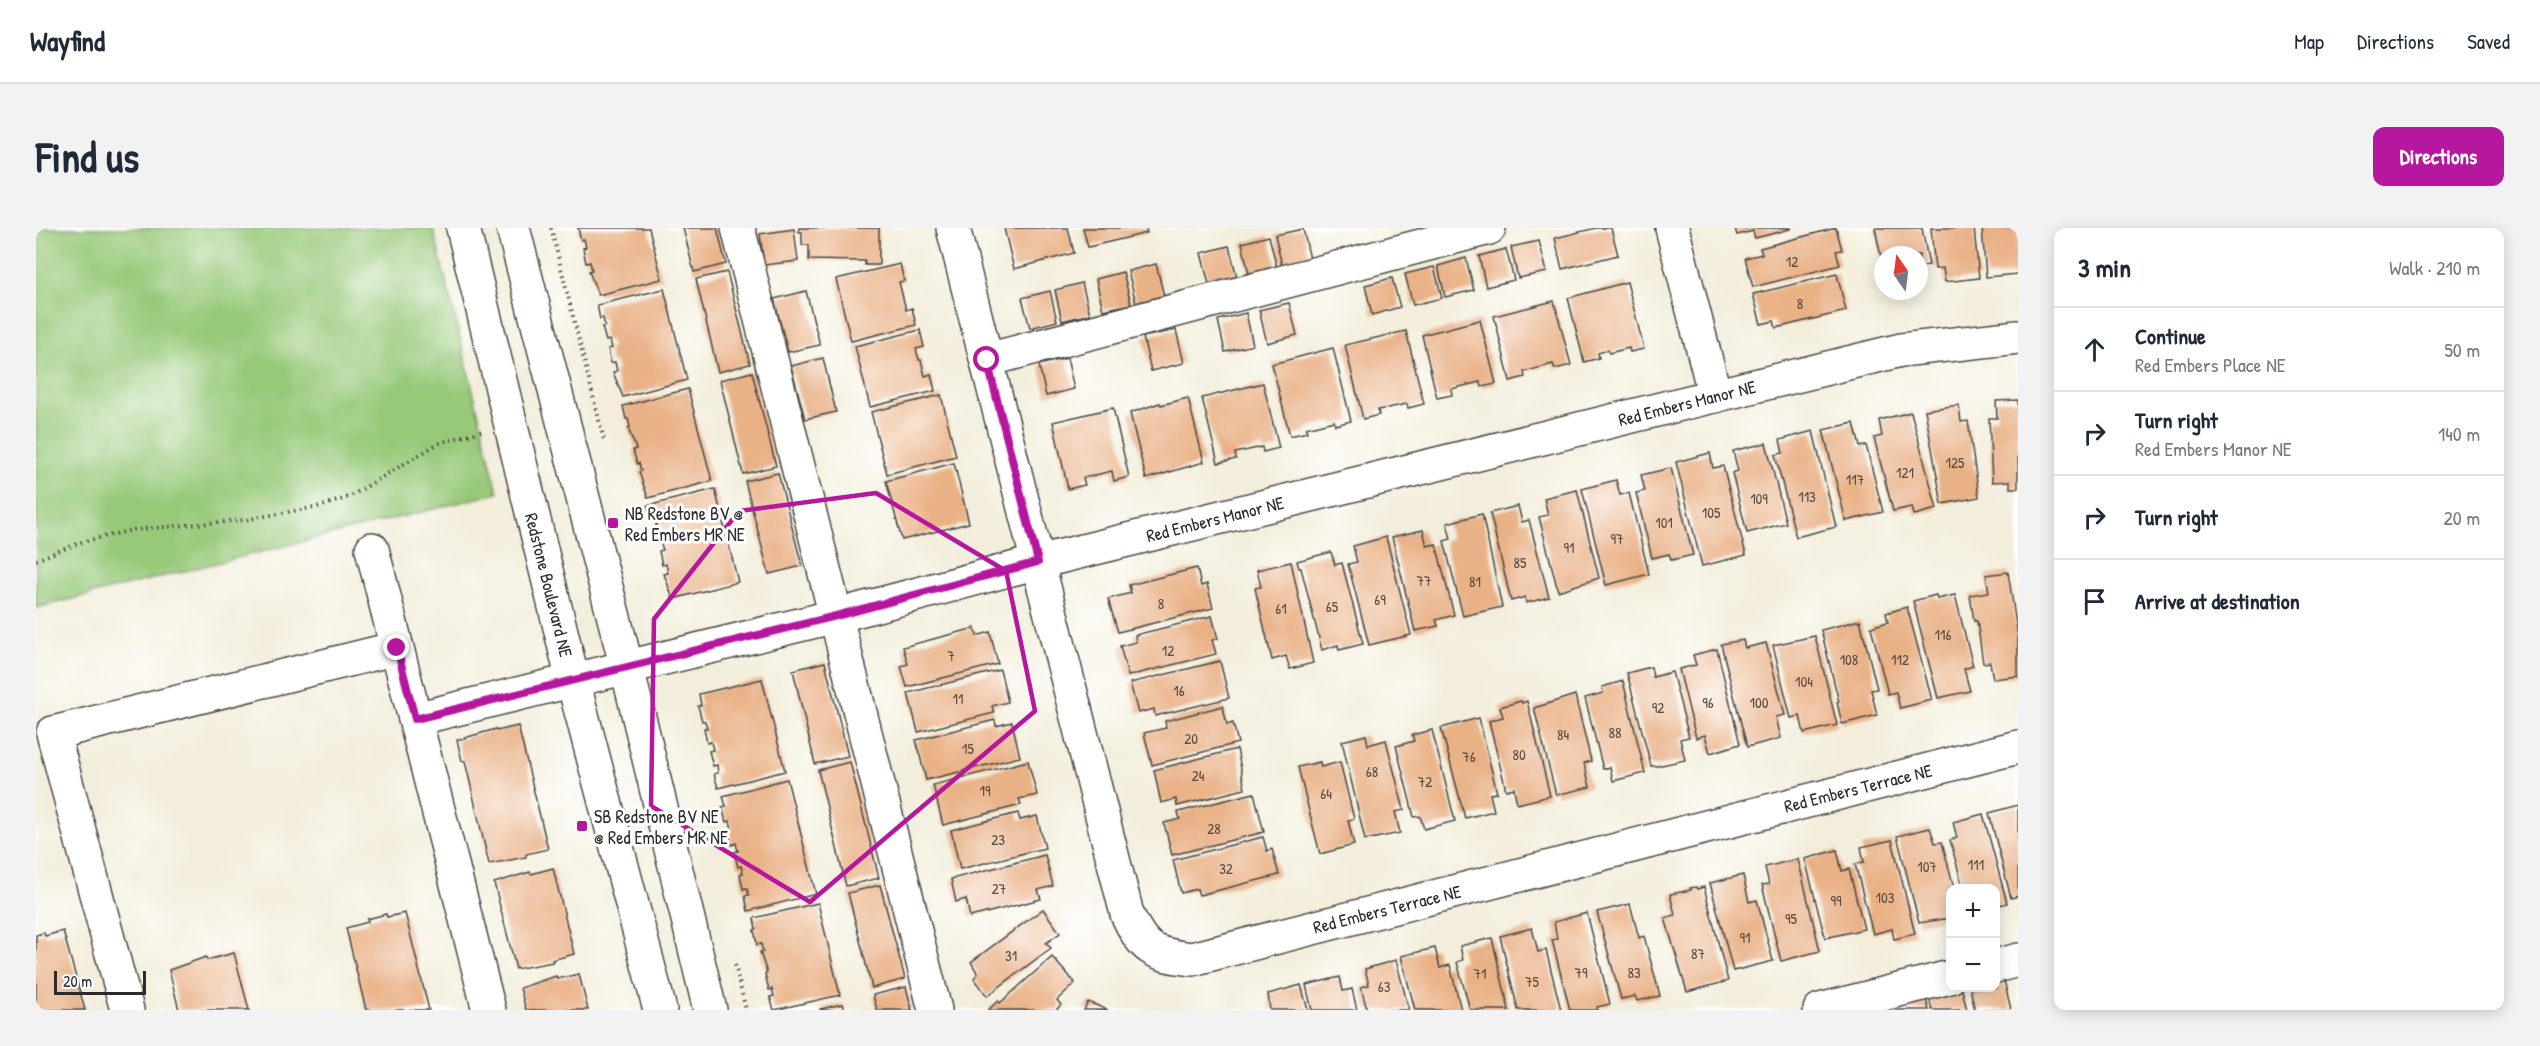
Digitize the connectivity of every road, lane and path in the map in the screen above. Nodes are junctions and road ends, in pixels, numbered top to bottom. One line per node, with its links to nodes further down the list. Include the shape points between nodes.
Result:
1 (463, 228): 17 (street, Redstone Boulevard NE)
2 (513, 228): 16 (street)
3 (738, 228): 14 (street)
4 (953, 228): 8 (street, Red Embers Terrace NE)
5 (1489, 228): 8 (street)
6 (1672, 228): 9 (street)
7 (2018, 337): 9 (street, Red Embers Manor NE, via 1901,350)
8 (987, 360): 13 (street, Red Embers Terrace NE)
9 (1715, 396): 13 (street, Red Embers Manor NE)
10 (486, 430): 12 (path, via 439,443 349,497 322,506 244,520 132,530)
11 (372, 549): 15 (street)
12 (36, 560)
13 (1038, 562): 14 (street, Red Embers Manor NE); 20 (street, Red Embers Terrace NE, via 1127,914 1139,940 1155,951 1177,957 1192,959)
14 (836, 616): 16 (street, Red Embers Manor NE); 28 (street)
15 (397, 648): 18 (street); 19 (street)
16 (627, 668): 17 (street, Red Embers Manor NE); 27 (street)
17 (573, 681): 18 (street, Red Embers Manor NE); 26 (street, Redstone Boulevard NE)
18 (415, 719): 25 (street)
19 (44, 735): 24 (street)
20 (2018, 747)
21 (2018, 960): 22 (street)
22 (2000, 965)
23 (1946, 978): 29 (street)
24 (127, 1010)
25 (489, 1010)
26 (660, 1010)
27 (710, 1010)
28 (935, 1010)
29 (1820, 1010)

